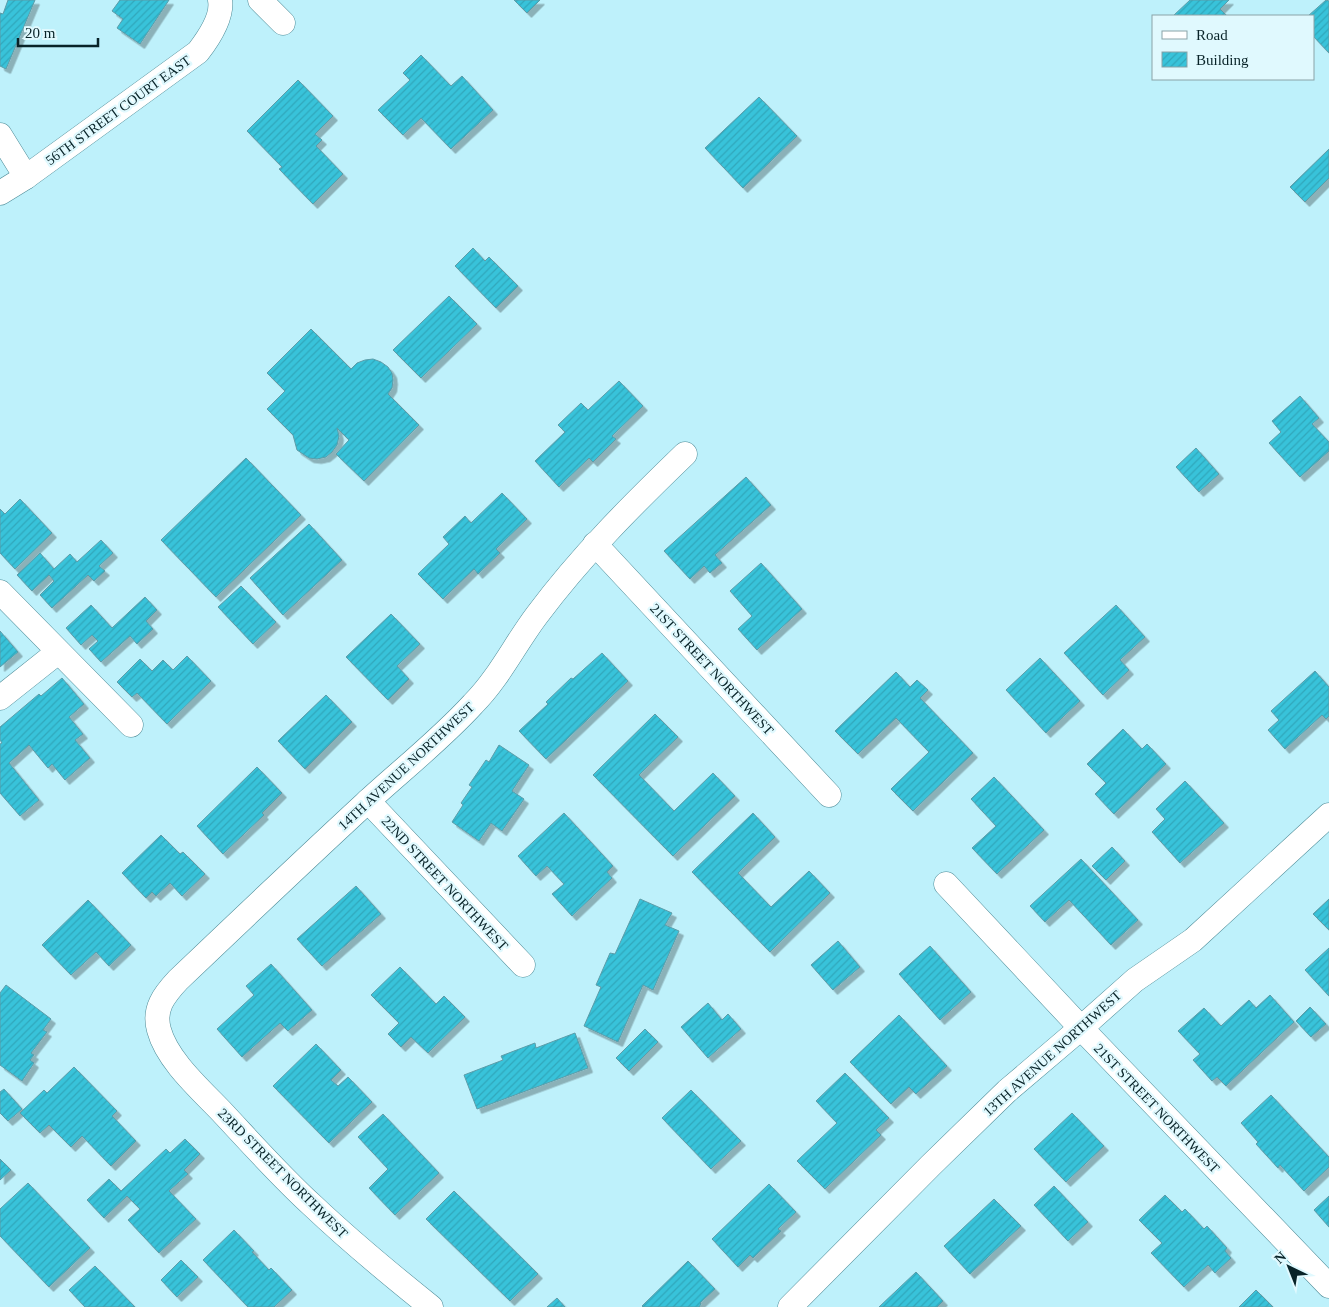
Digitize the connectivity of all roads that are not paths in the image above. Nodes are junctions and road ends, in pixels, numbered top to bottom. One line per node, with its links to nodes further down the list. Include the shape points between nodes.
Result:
1 (260, 0): 3 (street)
2 (219, 7): 5 (street, 56TH STREET COURT EAST, via 212,34 198,52)
3 (283, 23)
4 (0, 135): 5 (street)
5 (26, 176): 6 (street, 56TH STREET COURT EAST)
6 (0, 193)
7 (685, 454): 8 (street, 14TH AVENUE NORTHWEST)
8 (595, 544): 13 (street, 21ST STREET NORTHWEST); 14 (street, 14TH AVENUE NORTHWEST, via 536,616 475,703)
9 (0, 592): 10 (street)
10 (58, 652): 11 (street); 12 (street)
11 (0, 698)
12 (131, 725)
13 (829, 794)
14 (368, 801): 17 (street, 22ND STREET NORTHWEST); 18 (street, 14TH AVENUE NORTHWEST, via 178,980 160,1003)
15 (1329, 815): 19 (street, 13TH AVENUE NORTHWEST, via 1193,940 1135,980)
16 (946, 884): 19 (street, 21ST STREET NORTHWEST)
17 (523, 965)
18 (157, 1020): 21 (street, 23RD STREET NORTHWEST, via 162,1040 178,1064 273,1167 347,1237)
19 (1081, 1028): 20 (street, 21ST STREET NORTHWEST); 22 (street, 13TH AVENUE NORTHWEST, via 1007,1091)
20 (1329, 1286)
21 (431, 1307)
22 (790, 1307)

